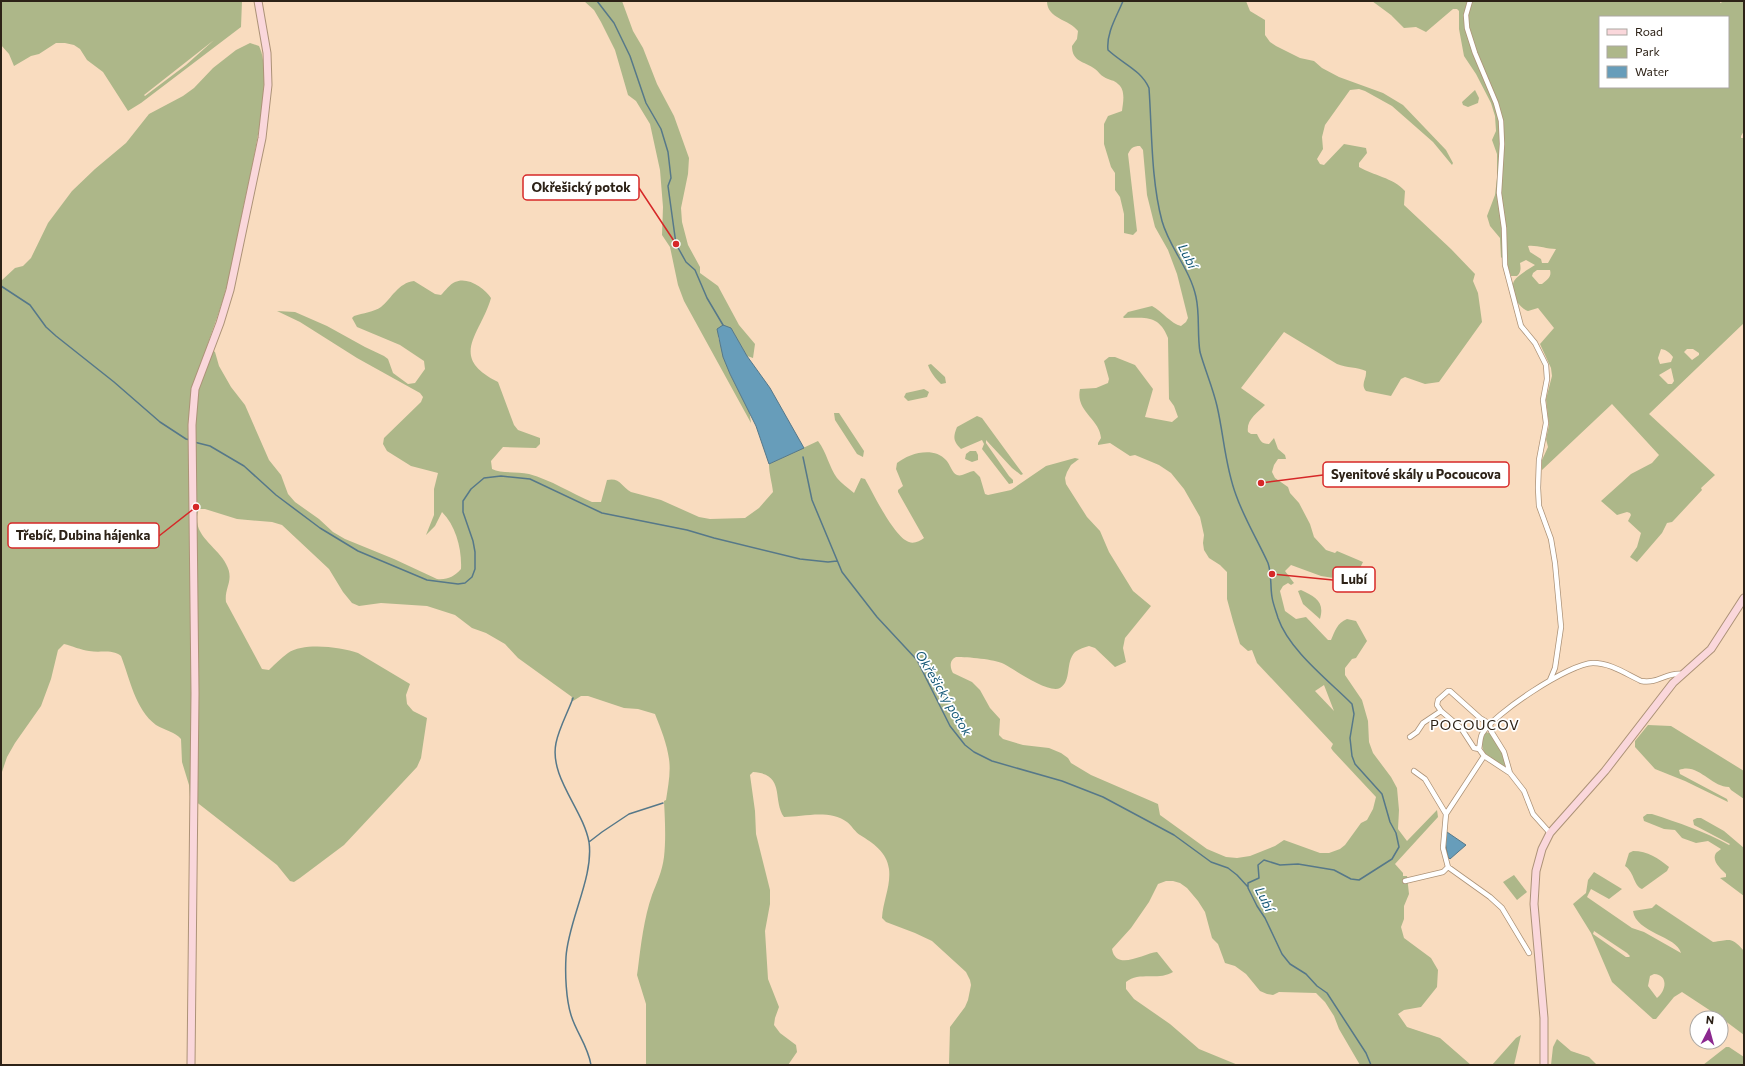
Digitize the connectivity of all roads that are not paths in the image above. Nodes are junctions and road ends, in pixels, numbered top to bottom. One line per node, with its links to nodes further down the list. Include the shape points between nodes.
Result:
1 (258, 1): 18 (street, via 267,53 268,85 262,138 230,290 195,389 192,425 195,693)
2 (1470, 1): 5 (street, via 1466,15 1467,28 1501,121 1499,193 1504,228 1505,265 1520,326 1535,343 1546,365 1547,380 1543,400 1546,423 1539,460 1539,506 1551,539 1561,627 1555,668)
3 (1744, 598): 4 (street, via 1714,645)
4 (1682, 674): 5 (street, via 1674,673 1655,682 1646,682 1605,664 1592,662); 14 (street, via 1666,690 1605,771)
5 (1550, 680): 7 (street)
6 (1441, 711): 7 (street, via 1437,705 1438,700 1450,691); 8 (street, via 1423,723); 9 (street, via 1461,728 1474,748)
7 (1490, 724): 9 (street, via 1482,735); 12 (street, via 1491,731 1504,752)
8 (1410, 737)
9 (1479, 749): 10 (street)
10 (1484, 756): 12 (street); 13 (street)
11 (1414, 771): 13 (street, via 1425,779)
12 (1510, 773): 14 (street, via 1524,791 1533,814)
13 (1446, 814): 15 (street, via 1442,841)
14 (1550, 833): 19 (street, via 1540,856 1534,895 1544,1018)
15 (1448, 867): 16 (street, via 1443,872); 17 (street, via 1502,908)
16 (1405, 881)
17 (1529, 953)
18 (191, 1065)
19 (1544, 1065)

